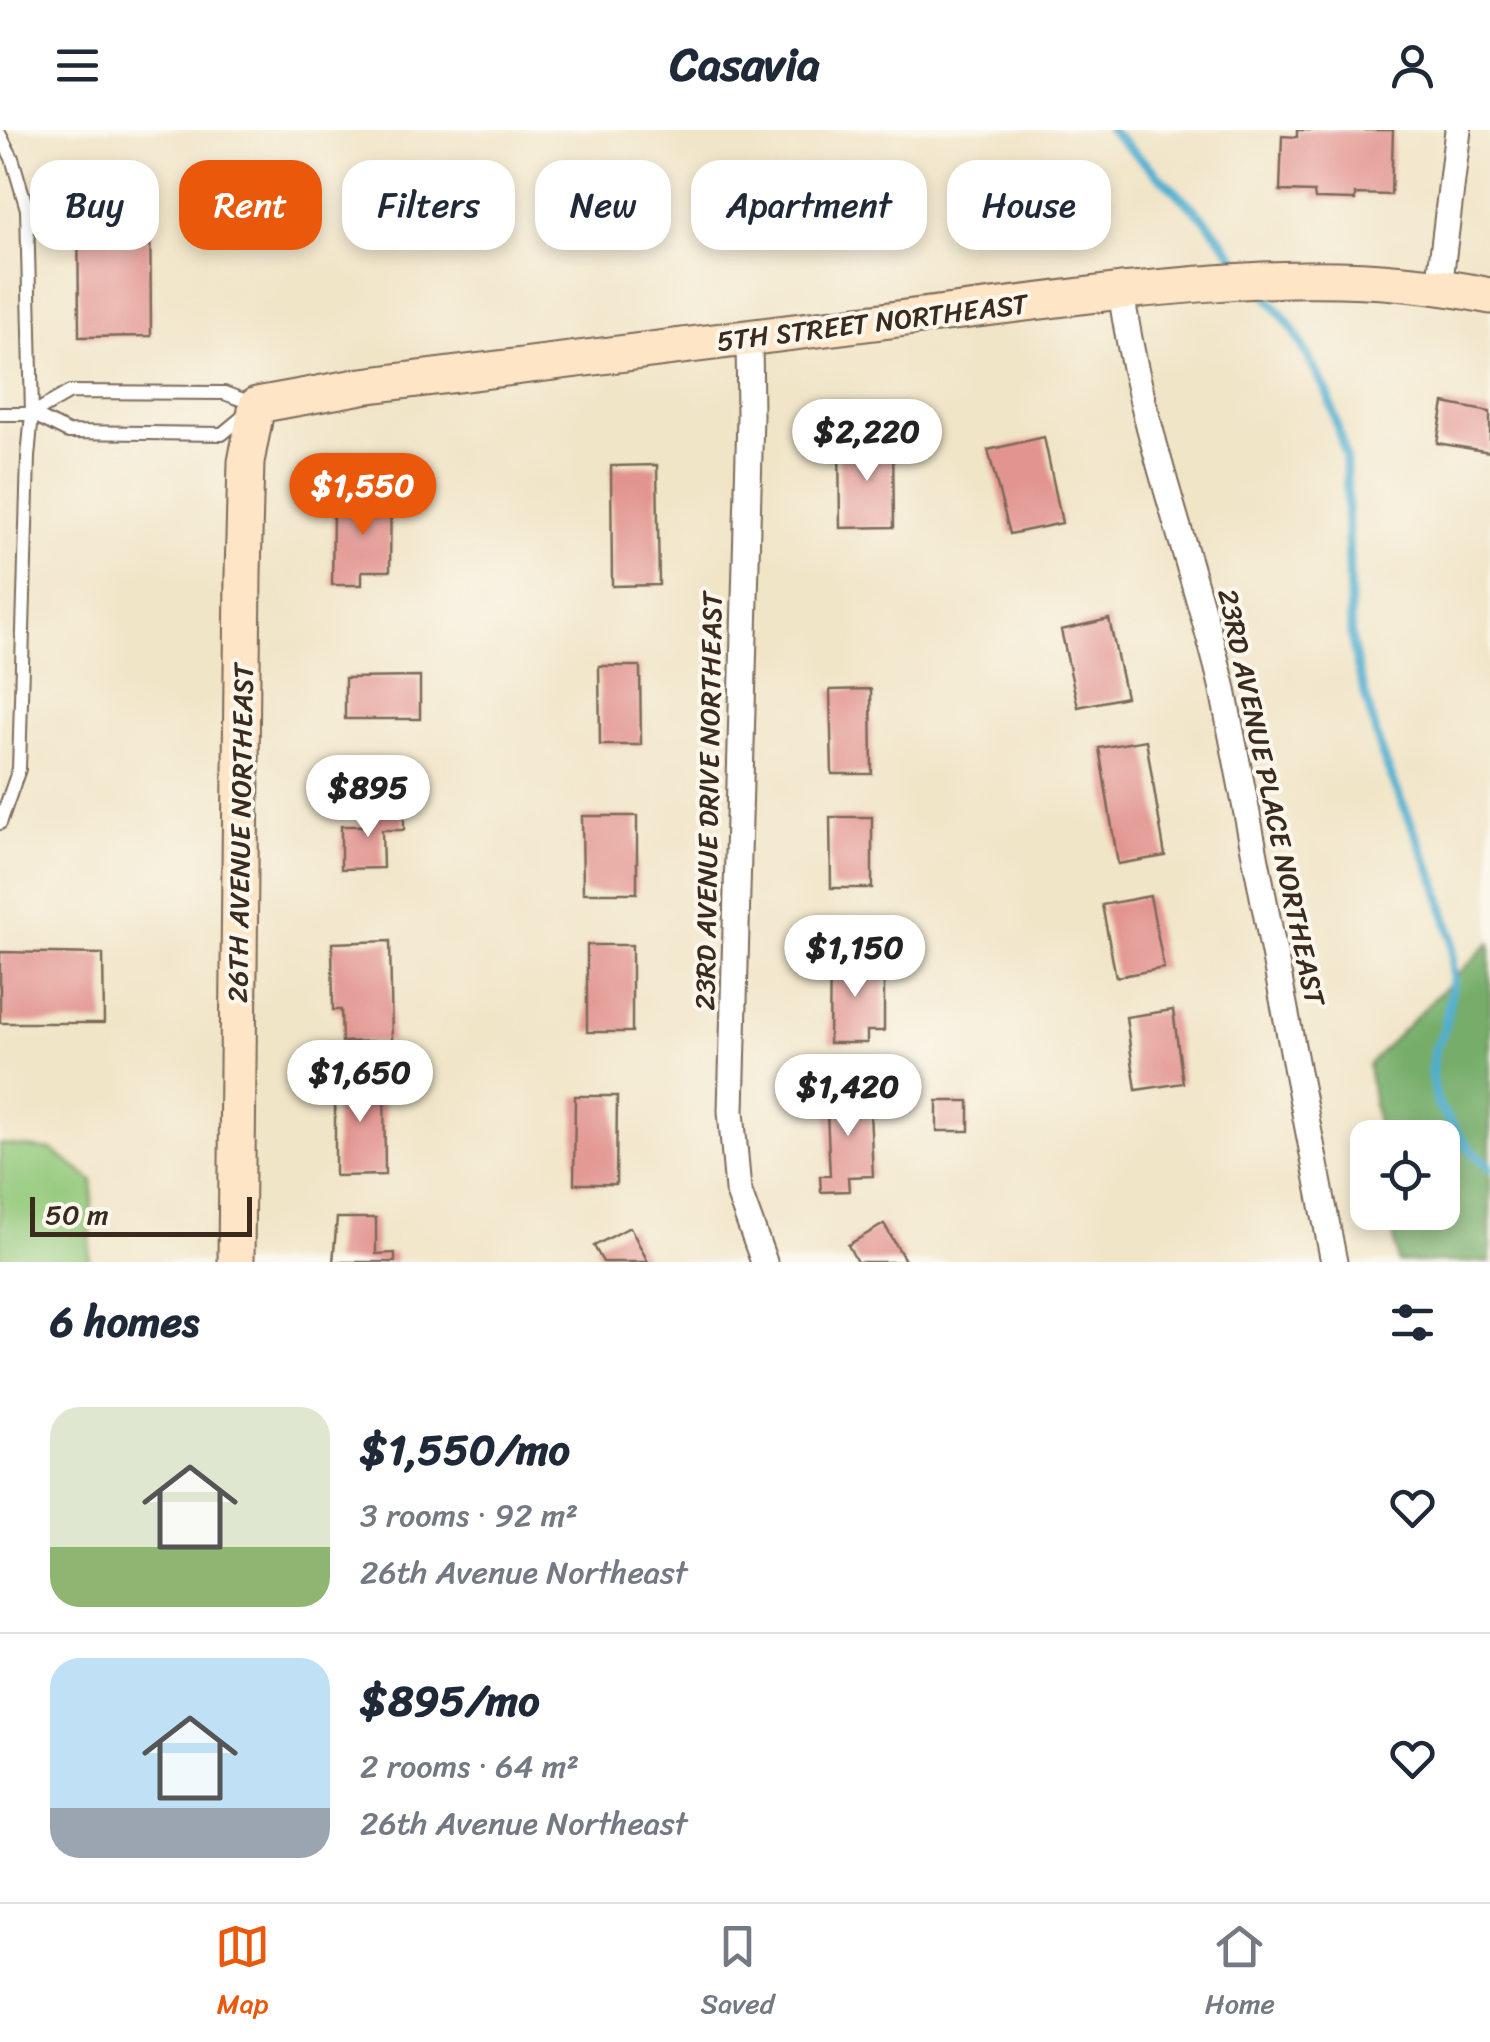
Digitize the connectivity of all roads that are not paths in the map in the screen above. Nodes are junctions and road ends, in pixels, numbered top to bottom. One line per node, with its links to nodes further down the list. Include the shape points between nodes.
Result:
1 (1458, 130): 3 (street)
2 (0, 134): 9 (lane, via 26,210)
3 (1438, 288): 4 (street, 5TH STREET NORTHEAST, via 1324,276); 5 (street, 5TH STREET NORTHEAST)
4 (1121, 291): 6 (street, 5TH STREET NORTHEAST); 13 (street, 23RD AVENUE PLACE NORTHEAST, via 1141,397 1222,685)
5 (1490, 296)
6 (749, 338): 7 (street, 5TH STREET NORTHEAST); 12 (street, 23RD AVENUE DRIVE NORTHEAST, via 731,1110 738,1190)
7 (256, 405): 9 (lane, via 224,393 70,392); 9 (lane, via 222,434 68,432); 11 (street, 26TH AVENUE NORTHEAST, via 246,462 243,574)
8 (0, 414): 9 (lane)
9 (32, 414): 10 (lane, via 20,769)
10 (0, 823)
11 (236, 1262)
12 (764, 1262)
13 (1334, 1262)

